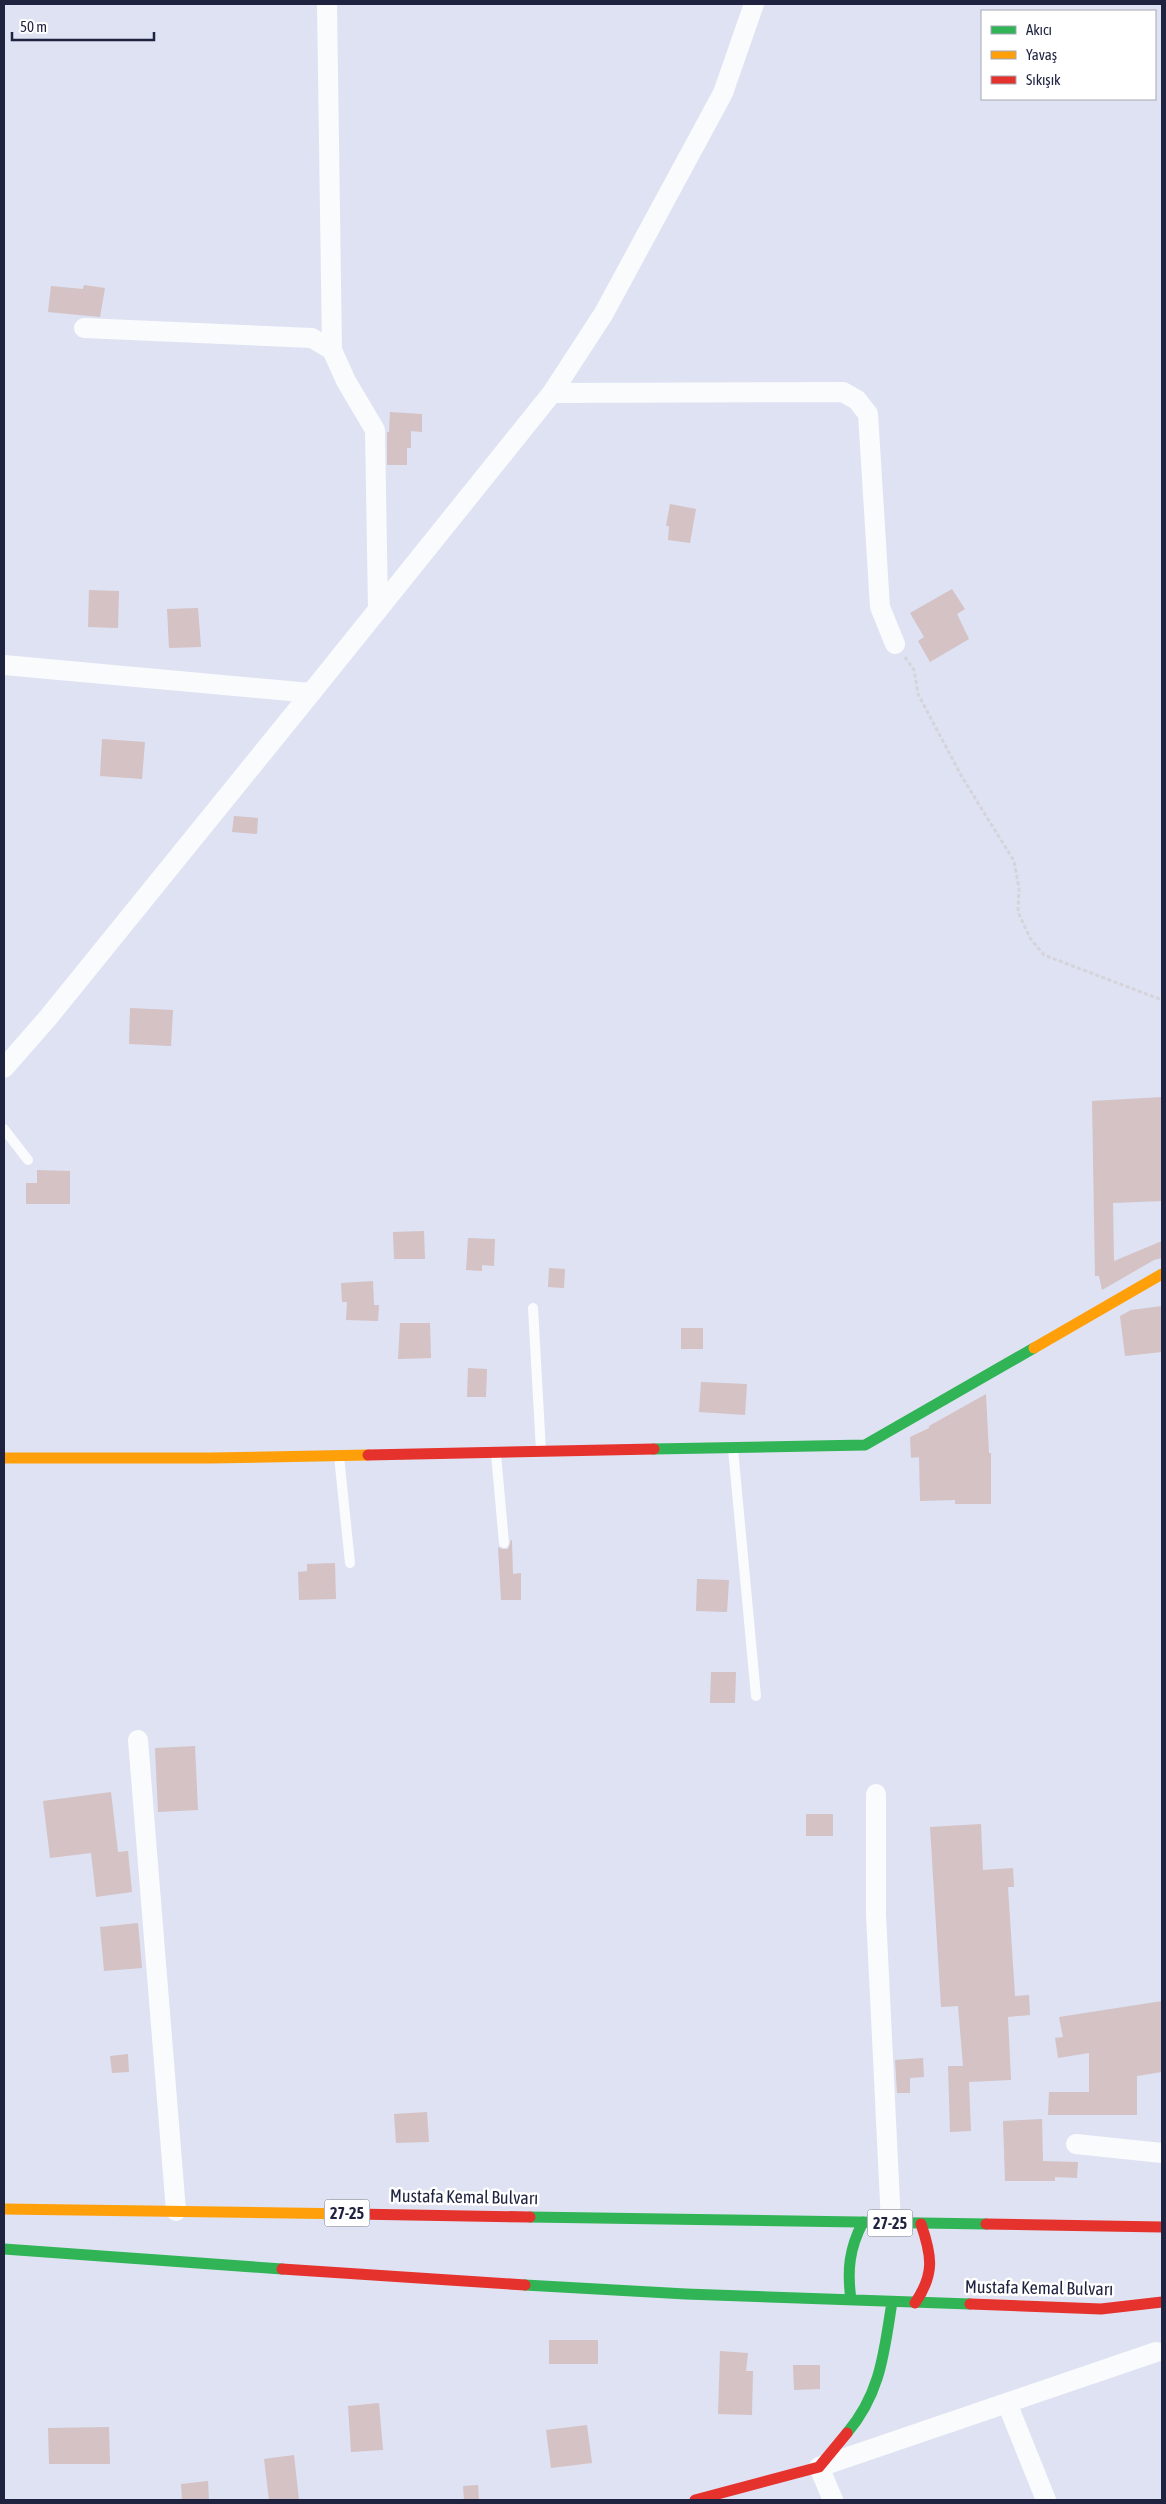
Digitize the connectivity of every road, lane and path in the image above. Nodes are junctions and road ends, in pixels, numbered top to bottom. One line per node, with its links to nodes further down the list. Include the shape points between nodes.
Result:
1 (327, 4): 4 (street)
2 (754, 4): 5 (street, via 723,93 604,313)
3 (84, 328): 4 (street, via 312,338)
4 (332, 350): 6 (street, via 346,382 375,430)
5 (552, 393): 6 (street); 7 (street, via 843,392 857,400 868,414 880,607)
6 (378, 610): 9 (street)
7 (895, 644): 10 (path, via 914,670 918,694 962,777 1014,861 1019,888 1018,912 1030,938 1044,955)
8 (4, 665): 9 (street)
9 (311, 694): 11 (street)
10 (1162, 1000)
11 (4, 1068)
12 (4, 1129): 13 (lane)
13 (28, 1160)
14 (1162, 1274): 16 (main road, via 866,1445)
15 (532, 1308): 18 (lane)
16 (733, 1448): 18 (main road); 23 (lane)
17 (496, 1452): 18 (main road); 19 (main road); 21 (lane)
18 (542, 1452)
19 (339, 1455): 20 (main road); 22 (lane)
20 (4, 1458)
21 (504, 1543)
22 (350, 1563)
23 (756, 1696)
24 (138, 1740): 29 (street)
25 (876, 1794): 31 (street, via 876,1914)
26 (1076, 2144): 27 (street)
27 (1162, 2153)
28 (4, 2209): 29 (main road, Mustafa Kemal Bulvarı / 27-25)
29 (176, 2211): 30 (main road, Mustafa Kemal Bulvarı / 27-25)
30 (863, 2222): 31 (main road, Mustafa Kemal Bulvarı / 27-25); 35 (main road, via 850,2245 847,2269)
31 (892, 2223): 32 (main road, Mustafa Kemal Bulvarı / 27-25)
32 (922, 2224): 33 (main road, Mustafa Kemal Bulvarı / 27-25); 38 (main road, via 930,2250 931,2267 926,2288)
33 (1162, 2227)
34 (4, 2249): 35 (main road, Mustafa Kemal Bulvarı, via 486,2283)
35 (851, 2300): 36 (main road, Mustafa Kemal Bulvarı)
36 (892, 2302): 38 (main road, Mustafa Kemal Bulvarı); 41 (main road, via 882,2368 860,2418)
37 (1162, 2302): 38 (main road, Mustafa Kemal Bulvarı, via 1101,2309)
38 (915, 2303)
39 (1156, 2352): 40 (street)
40 (1006, 2403): 41 (street); 44 (street)
41 (819, 2467): 42 (main road); 43 (street)
42 (695, 2500)
43 (833, 2500)
44 (1046, 2500)

